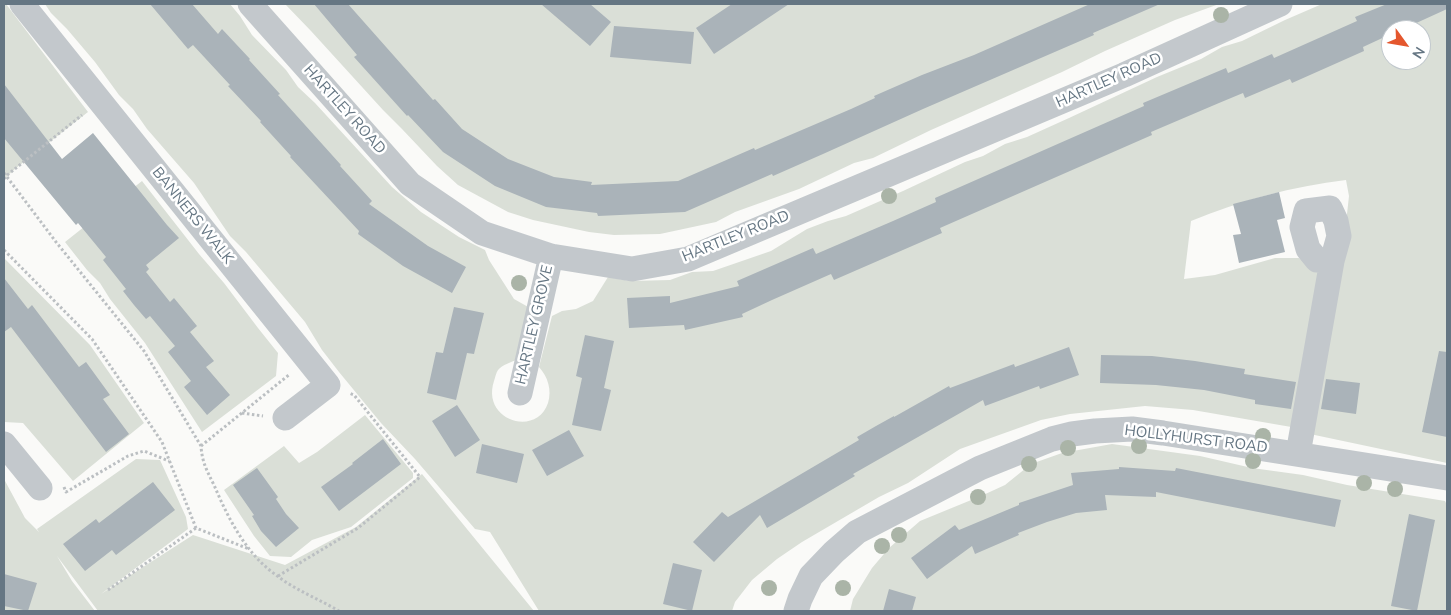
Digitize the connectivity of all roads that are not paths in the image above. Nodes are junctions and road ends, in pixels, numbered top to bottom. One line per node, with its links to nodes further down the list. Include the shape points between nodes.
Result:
1 (22, 4): 7 (street, BANNERS WALK, via 328,385)
2 (250, 4): 4 (street, HARTLEY ROAD, via 410,184 482,233)
3 (1280, 4): 4 (street, HARTLEY ROAD, via 1124,75 688,259 632,269)
4 (551, 256): 6 (street, HARTLEY GROVE)
5 (1332, 261): 9 (street)
6 (520, 393)
7 (285, 418)
8 (4, 444): 11 (street)
9 (1298, 454): 10 (street, HOLLYHURST ROAD); 12 (street, HOLLYHURST ROAD, via 1132,430 1095,431 1052,438 980,468 857,532 811,576)
10 (1447, 478)
11 (40, 488)
12 (796, 611)

